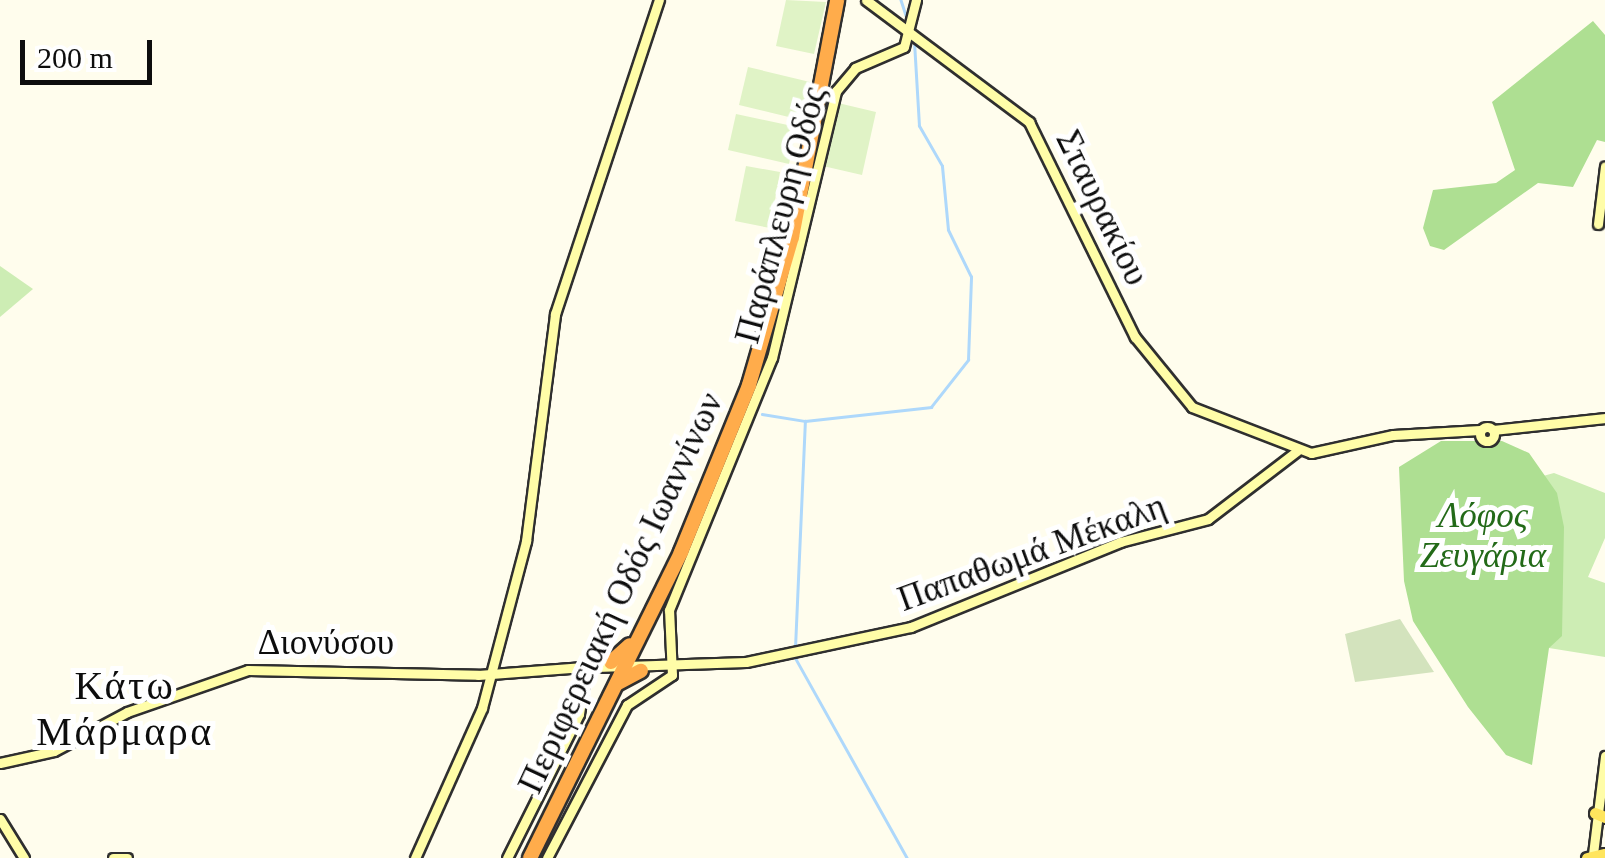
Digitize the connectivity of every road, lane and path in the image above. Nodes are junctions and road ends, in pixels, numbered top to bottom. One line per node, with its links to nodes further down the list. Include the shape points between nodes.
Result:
1 (659, 0): 12 (street, via 555,314 526,544)
2 (866, 0): 5 (street, Σταυρακίου)
3 (840, 3): 10 (highway, Περιφερειακή Οδός Ιωαννίνων, via 766,334 643,629)
4 (917, 4): 5 (street, Παράπλευρη Οδός)
5 (911, 30): 9 (street, Σταυρακίου, via 1030,124 1126,322 1179,395); 11 (street, Παράπλευρη Οδός, via 904,46 855,68 836,91 784,322 670,606 668,654)
6 (1605, 166): 7 (street)
7 (1598, 224)
8 (1605, 418): 9 (street, via 1493,430 1487,441 1480,430)
9 (1297, 451): 11 (street, Παπαθωμά Μέκαλη, via 1208,518 1100,549 946,616 764,660)
10 (604, 667): 11 (street, Παπαθωμά Μέκαλη); 12 (street, Διονύσου); 13 (highway, Περιφερειακή Οδός Ιωαννίνων); 23 (street, via 583,690)
11 (658, 669): 13 (highway); 25 (street, via 666,686 626,706)
12 (491, 674): 15 (street, Διονύσου, via 236,672 126,712 54,751); 22 (street, via 466,757)
13 (614, 688): 24 (highway, Περιφερειακή Οδός Ιωαννίνων)
14 (1605, 756): 16 (street)
15 (0, 762)
16 (1598, 817): 18 (street)
17 (0, 819): 19 (street)
18 (1598, 855)
19 (24, 858)
20 (112, 858): 21 (street)
21 (127, 858)
22 (415, 858)
23 (507, 858)
24 (530, 858)
25 (547, 858)

